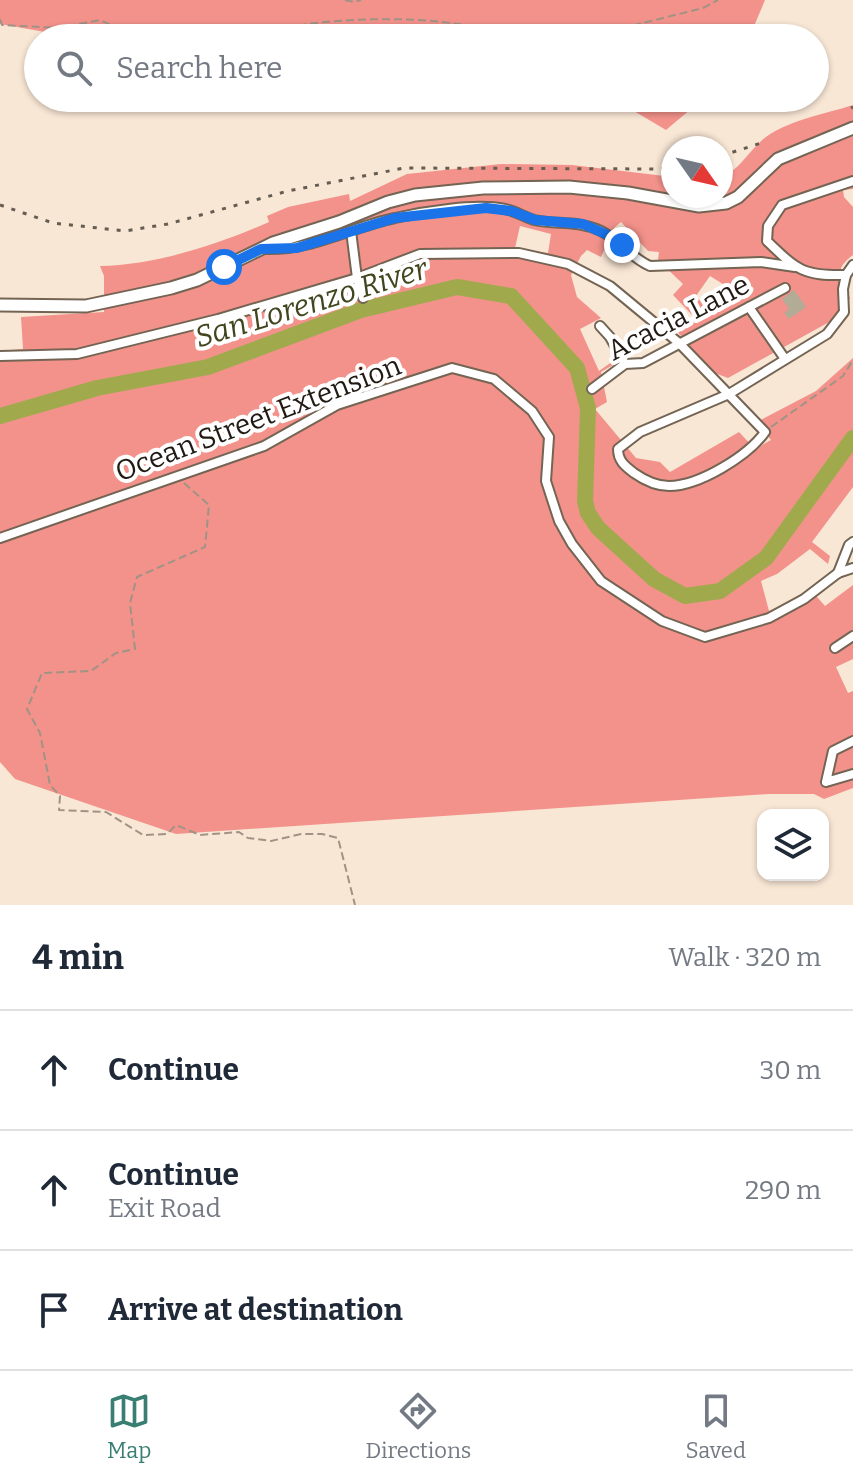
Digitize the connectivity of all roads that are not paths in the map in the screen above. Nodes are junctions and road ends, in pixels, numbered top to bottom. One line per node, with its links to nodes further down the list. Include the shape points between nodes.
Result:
1 (853, 128): 4 (main road, via 792,152 726,203 699,206 569,187 444,191 388,202)
2 (853, 181): 6 (street, via 782,205 768,226 767,241)
3 (351, 231): 4 (street, via 297,248); 6 (street, via 418,213 502,208 535,220 598,229 650,266 761,262); 8 (street)
4 (261, 249): 11 (main road, via 197,280 116,302 56,308)
5 (853, 265): 7 (street)
6 (795, 267): 7 (street, via 819,275)
7 (846, 275): 16 (street, via 844,312 836,325)
8 (357, 278): 10 (street); 14 (street, via 420,254 519,253 568,264 610,286); 15 (street, via 77,354)
9 (785, 288): 12 (street, Acacia Lane)
10 (363, 298)
11 (0, 305)
12 (749, 307): 14 (street, Acacia Lane); 16 (street)
13 (600, 326): 17 (street)
14 (679, 343): 17 (street, Acacia Lane, via 643,363); 19 (street)
15 (0, 356)
16 (785, 359): 19 (street)
17 (625, 364): 18 (street, Acacia Lane)
18 (592, 389)
19 (729, 394): 19 (street, via 640,432 618,449 622,464 668,486 732,463 765,432)
20 (0, 538): 23 (street, Ocean Street Extension, via 264,446 337,405 452,368 494,379 532,411 549,437 546,481 572,544 601,581 662,621 705,637 769,618)
21 (853, 542): 23 (street)
22 (853, 568): 23 (street)
23 (838, 573)
24 (853, 636): 25 (street)
25 (835, 648)
26 (853, 741): 27 (street, via 833,751 826,782)
27 (853, 774)

